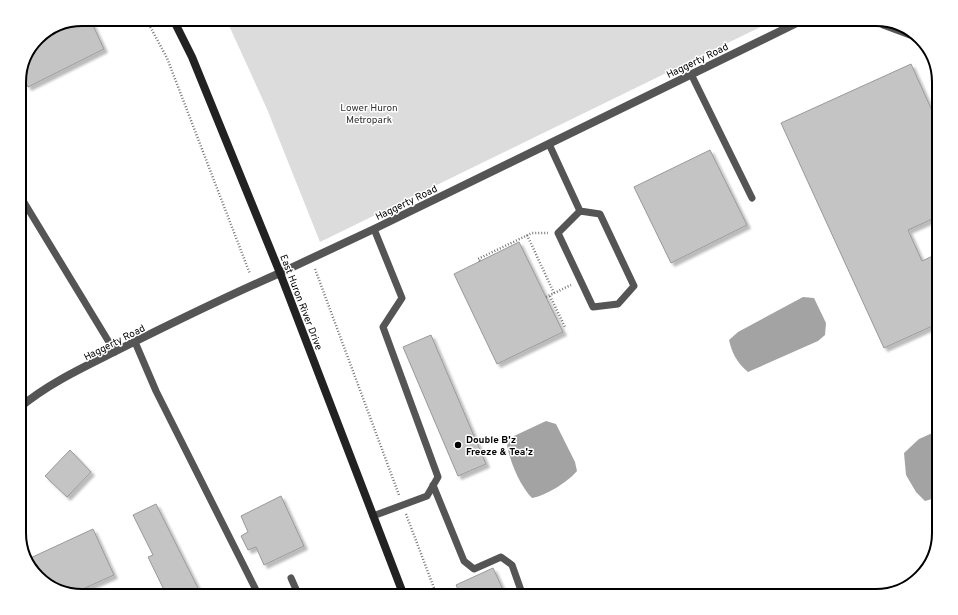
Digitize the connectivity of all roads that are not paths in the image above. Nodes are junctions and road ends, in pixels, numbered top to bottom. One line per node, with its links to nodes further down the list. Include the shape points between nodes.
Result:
1 (176, 26): 11 (main road, East Huron River Drive, via 192,57)
2 (790, 26): 5 (street, Haggerty Road)
3 (883, 26): 4 (lane)
4 (902, 33)
5 (691, 74): 6 (street, Haggerty Road); 7 (lane)
6 (549, 144): 9 (lane); 10 (street, Haggerty Road)
7 (752, 198)
8 (26, 206): 13 (lane)
9 (580, 211): 9 (lane, via 600,214 634,286 618,304 593,307 558,233)
10 (374, 229): 11 (street, Haggerty Road); 15 (lane, via 402,298 383,327 438,477)
11 (280, 273): 12 (street, Haggerty Road); 16 (main road, East Huron River Drive)
12 (135, 342): 13 (street, Haggerty Road); 18 (lane, via 156,391)
13 (115, 352): 14 (street, Haggerty Road, via 63,378)
14 (26, 402)
15 (433, 485): 16 (lane, via 427,496); 21 (lane, via 464,561 474,569 501,557 512,565)
16 (373, 516): 20 (main road, East Huron River Drive)
17 (291, 578): 19 (lane)
18 (255, 589)
19 (296, 589)
20 (401, 589)
21 (521, 589)

